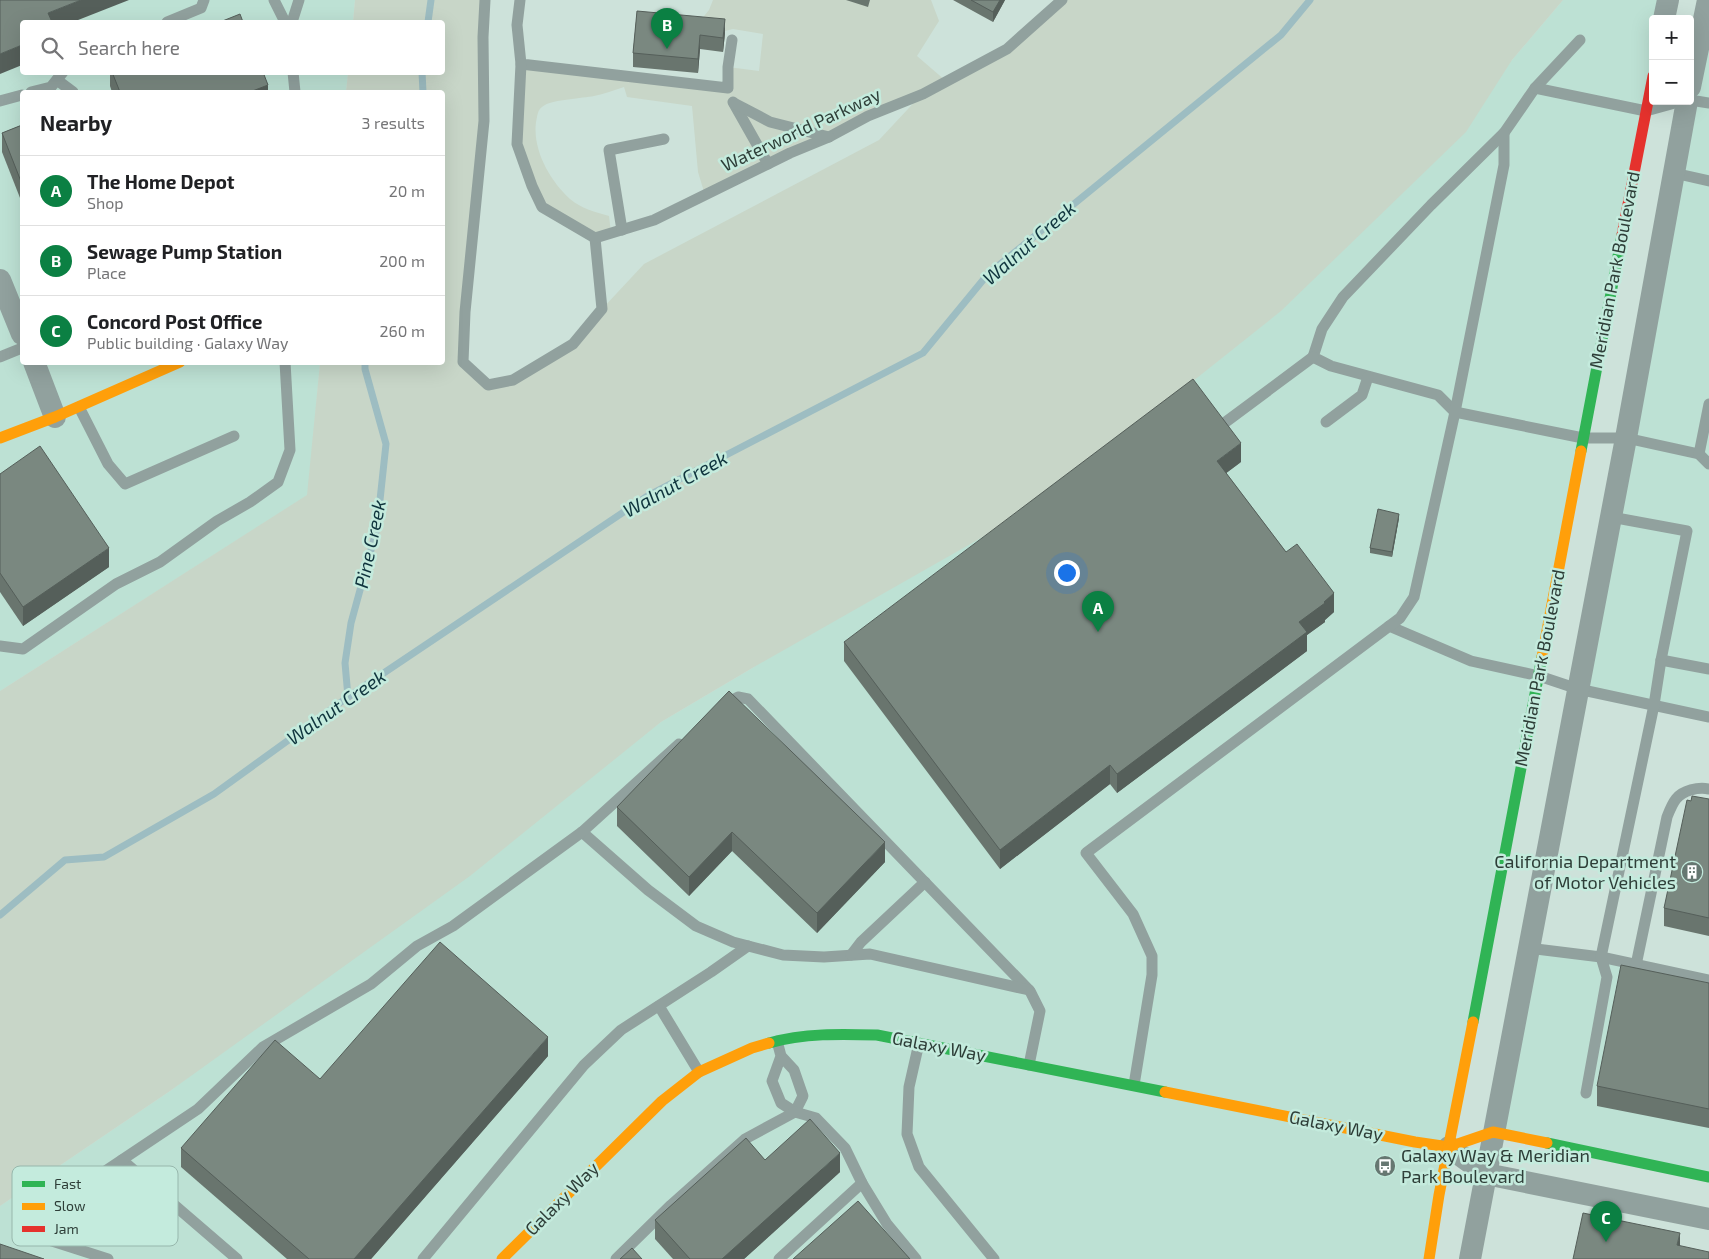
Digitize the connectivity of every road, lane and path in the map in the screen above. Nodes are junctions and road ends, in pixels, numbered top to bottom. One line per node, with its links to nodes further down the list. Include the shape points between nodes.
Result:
1 (204, 0): 10 (lane, via 201,8)
2 (274, 0): 11 (lane)
3 (298, 0): 12 (lane)
4 (485, 0): 40 (lane, via 484,121 463,362 488,385 513,380 573,344 602,309)
5 (520, 0): 15 (lane, via 517,25)
6 (1062, 0): 34 (lane, Waterworld Parkway, via 1007,49 922,94 868,116)
7 (1668, 0): 9 (street)
8 (1708, 0): 16 (street)
9 (1665, 15)
10 (172, 20)
11 (284, 20)
12 (293, 20)
13 (732, 40): 19 (lane)
14 (1580, 40): 20 (lane)
15 (521, 64): 19 (lane); 40 (lane, via 517,144 532,186 542,206)
16 (1694, 68)
17 (293, 75): 23 (lane)
18 (60, 76): 21 (lane, via 50,87); 22 (lane)
19 (728, 88): 28 (lane)
20 (1535, 88): 32 (lane); 33 (lane)
21 (39, 90)
22 (71, 90)
23 (295, 90)
24 (20, 96): 26 (lane)
25 (1649, 96): 32 (street, Meridian Park Boulevard)
26 (0, 101)
27 (1694, 102): 29 (lane)
28 (734, 103): 34 (lane, via 770,122); 36 (lane)
29 (1709, 103)
30 (1668, 105): 32 (lane)
31 (1688, 105): 37 (street)
32 (1646, 111): 58 (street, Meridian Park Boulevard)
33 (1504, 133): 45 (lane, via 1343,297 1322,328); 52 (lane, via 1504,165)
34 (829, 137): 36 (lane, Waterworld Parkway)
35 (664, 139): 39 (lane, via 609,150)
36 (768, 164): 39 (lane, Waterworld Parkway, via 654,220)
37 (1674, 173): 38 (lane); 59 (street)
38 (1709, 182)
39 (622, 230): 40 (lane, Waterworld Parkway)
40 (595, 238)
41 (0, 280): 42 (street)
42 (20, 329)
43 (20, 349): 44 (lane)
44 (0, 357)
45 (1313, 357): 49 (lane, via 1331,366); 55 (lane)
46 (35, 365): 53 (street)
47 (173, 365): 51 (street)
48 (285, 365): 64 (lane, via 290,450 278,482 160,562 116,584 23,649)
49 (1368, 376): 52 (lane, via 1438,394); 54 (lane, via 1362,395)
50 (1709, 404): 60 (lane)
51 (79, 406): 53 (street); 56 (lane, via 108,464 125,484)
52 (1456, 412): 58 (lane); 63 (lane, via 1414,597 1400,618)
53 (56, 417): 57 (street)
54 (1326, 422)
55 (1223, 424)
56 (234, 436)
57 (0, 438)
58 (1583, 438): 59 (lane); 67 (street, Meridian Park Boulevard)
59 (1626, 438): 60 (lane); 62 (street)
60 (1699, 454): 61 (lane)
61 (1709, 464)
62 (1611, 517): 65 (lane, via 1687,531); 68 (street)
63 (1389, 626): 67 (lane, via 1471,661); 89 (lane, via 1086,853 1133,914 1152,956 1152,975)
64 (0, 646)
65 (1661, 660): 66 (lane); 69 (lane)
66 (1709, 669)
67 (1539, 676): 68 (lane); 93 (street, Meridian Park Boulevard, via 1460,1099)
68 (1578, 689): 69 (lane); 77 (street)
69 (1654, 705): 71 (lane); 79 (lane)
70 (712, 714): 75 (lane, via 738,697 748,699)
71 (1709, 717)
72 (691, 734): 74 (lane)
73 (1709, 789): 80 (lane, via 1689,791 1676,798 1666,817)
74 (582, 832): 76 (lane, via 648,890 696,926); 94 (lane, via 454,926 417,946 372,984 263,1047 198,1109)
75 (925, 882): 78 (lane); 82 (lane)
76 (748, 946): 78 (lane, via 783,955); 83 (lane)
77 (1528, 948): 79 (lane); 92 (street)
78 (851, 955): 82 (lane, via 870,954)
79 (1601, 957): 80 (lane); 90 (lane, via 1607,977)
80 (1636, 965): 81 (lane)
81 (1709, 980)
82 (1030, 991): 87 (lane, via 1040,1012)
83 (658, 1006): 88 (lane); 105 (lane, via 620,1030 584,1065)
84 (777, 1041): 85 (street, Galaxy Way, via 845,1034 877,1035); 86 (lane); 88 (street, Galaxy Way, via 752,1048)
85 (920, 1043): 87 (street, Galaxy Way); 110 (lane, via 909,1087 907,1134 919,1168)
86 (781, 1056): 91 (lane, via 794,1070 803,1096); 91 (lane, via 772,1081 781,1102)
87 (1029, 1065): 89 (street, Galaxy Way)
88 (700, 1072): 106 (street, Galaxy Way, via 662,1101)
89 (1134, 1085): 93 (street, Galaxy Way)
90 (1586, 1093)
91 (795, 1112): 99 (lane, via 816,1118 845,1148); 107 (lane, via 745,1139 671,1205 631,1250)
92 (1493, 1132): 93 (street, Galaxy Way); 97 (street); 98 (street)
93 (1448, 1147): 97 (street, Galaxy Way); 111 (street, Meridian Park Boulevard)
94 (122, 1160): 95 (lane); 96 (lane)
95 (113, 1166)
96 (129, 1166)
97 (1486, 1174): 101 (street, Galaxy Way); 112 (street)
98 (1709, 1177)
99 (862, 1183): 108 (lane); 109 (lane, via 887,1224)
100 (178, 1209): 104 (lane)
101 (1709, 1219)
102 (68, 1246): 103 (lane)
103 (108, 1259)
104 (236, 1259)
105 (422, 1259)
106 (502, 1259)
107 (616, 1259)
108 (779, 1259)
109 (916, 1259)
110 (994, 1259)
111 (1429, 1259)
112 (1470, 1259)

